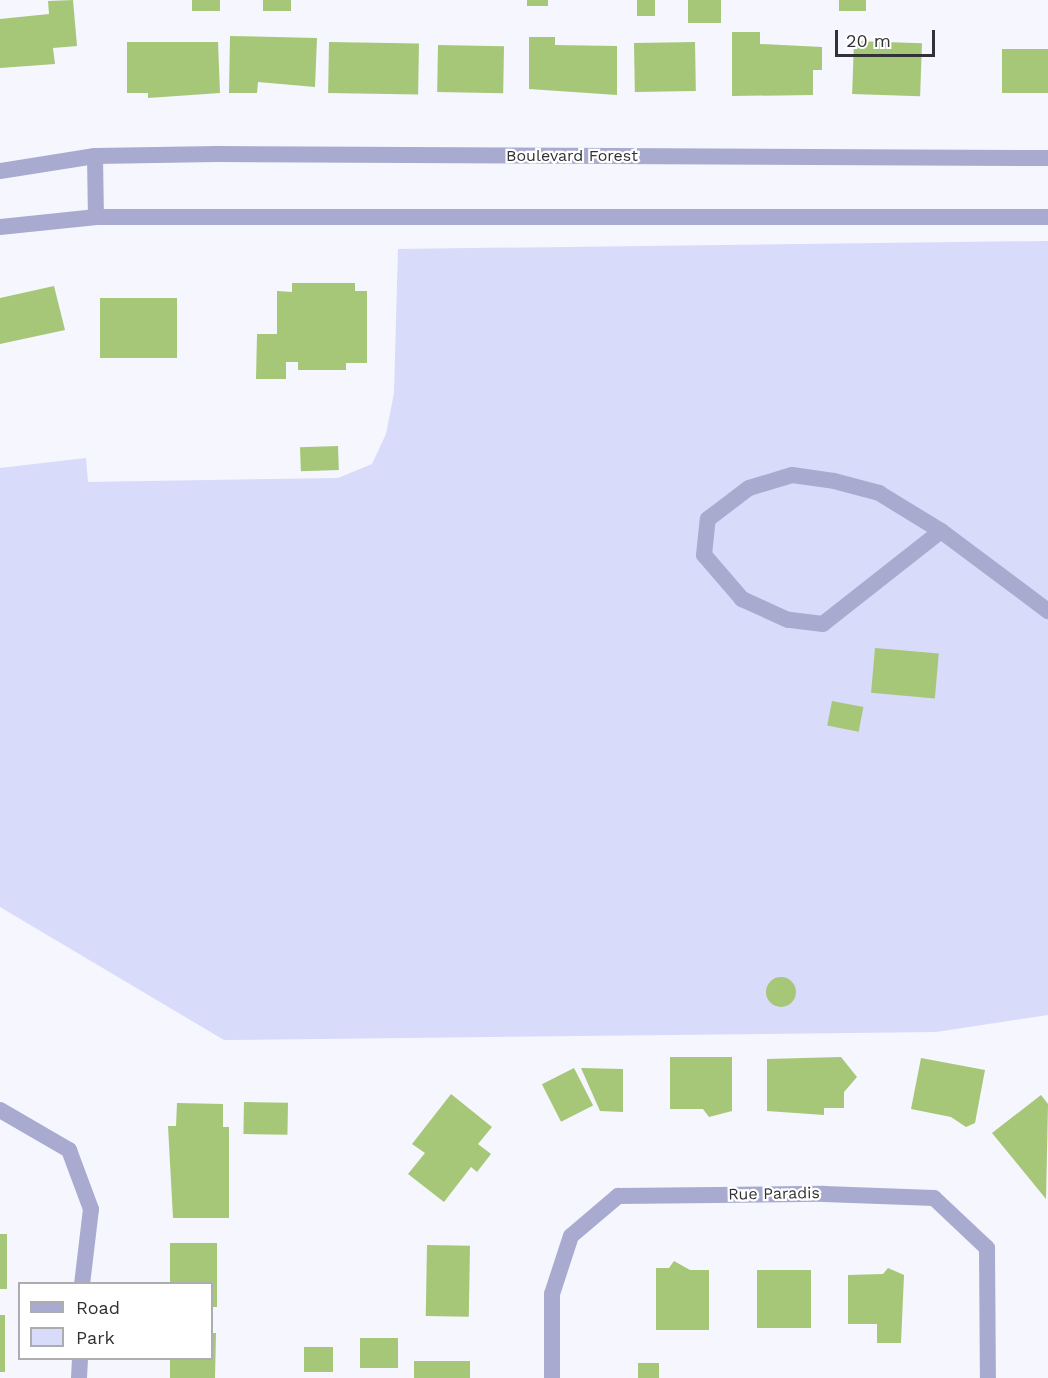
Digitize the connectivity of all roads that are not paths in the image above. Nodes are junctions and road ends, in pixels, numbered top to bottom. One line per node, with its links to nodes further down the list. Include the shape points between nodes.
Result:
1 (95, 156): 2 (street, Boulevard Forest); 3 (street, Boulevard Forest); 4 (street)
2 (1048, 158)
3 (0, 171)
4 (96, 217): 5 (street); 6 (street)
5 (1048, 217)
6 (0, 226)
7 (941, 531): 7 (street, via 823,624 788,620 742,599 704,555 708,519 748,488 792,475 879,493); 8 (street)
8 (1048, 611)
9 (0, 1110): 10 (street, via 69,1150 90,1209)
10 (82, 1282)
11 (80, 1360): 12 (street)
12 (80, 1378)
13 (552, 1378): 14 (street, Rue Paradis, via 552,1294 571,1236 618,1196 824,1194 934,1198 987,1248)
14 (988, 1378)

